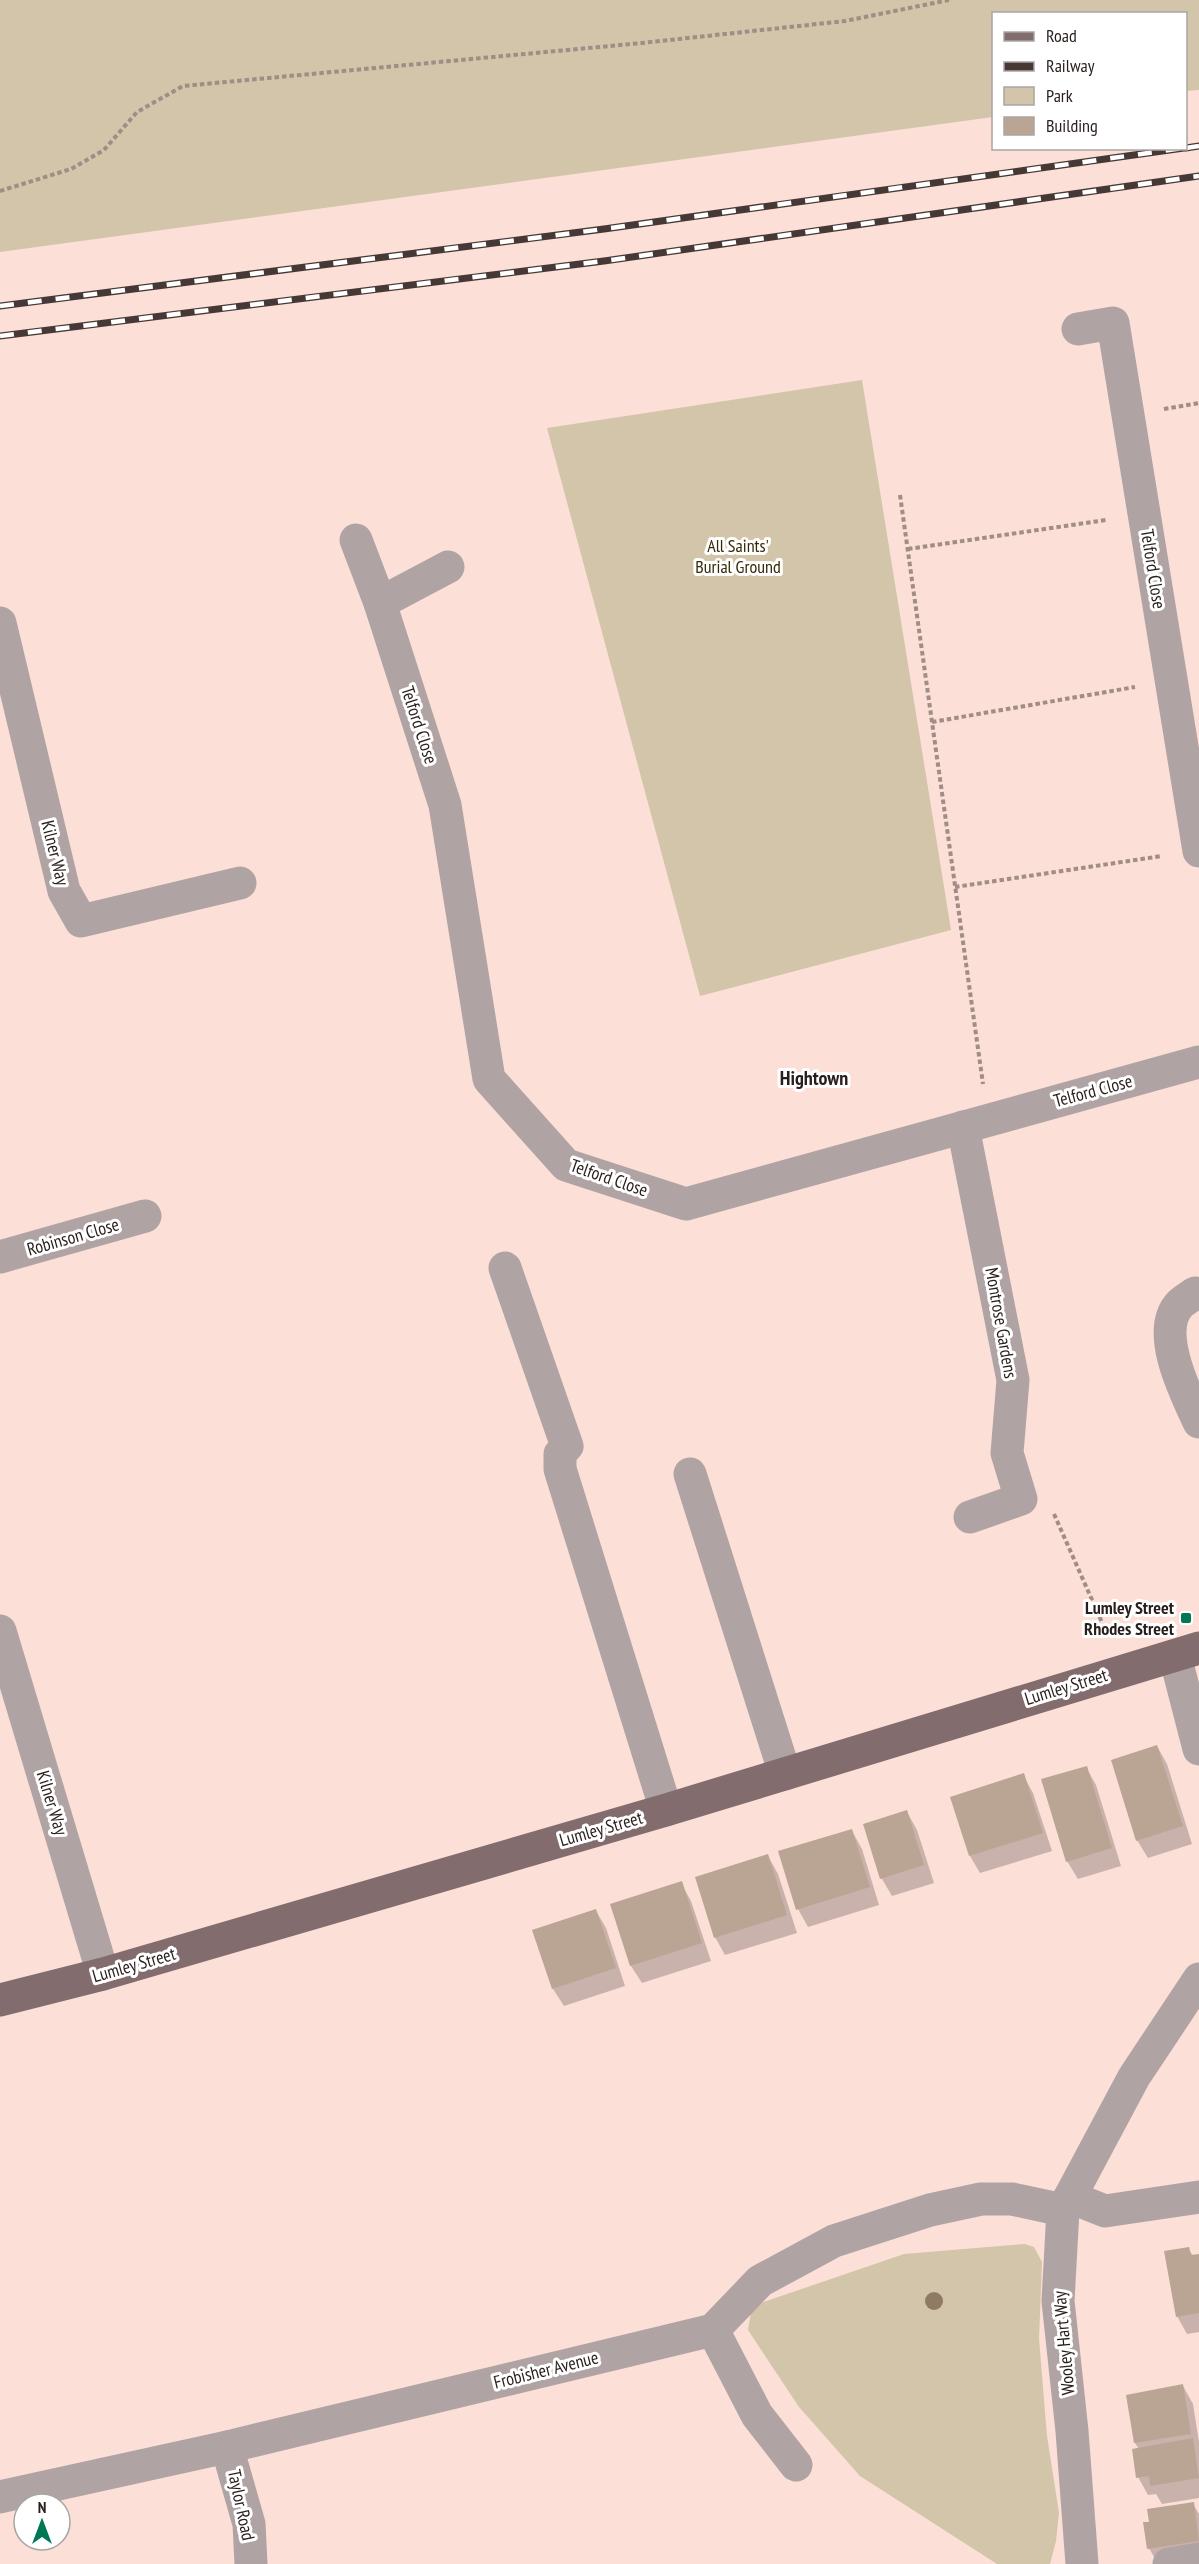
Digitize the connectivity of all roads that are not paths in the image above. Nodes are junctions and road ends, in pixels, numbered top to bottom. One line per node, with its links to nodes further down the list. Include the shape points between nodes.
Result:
1 (1078, 329): 6 (street, Telford Close, via 1113,323)
2 (356, 540): 4 (street, Telford Close)
3 (448, 567): 4 (street)
4 (380, 603): 9 (street, Telford Close, via 445,805 489,1079 566,1165 686,1204)
5 (0, 623): 7 (street, Kilner Way, via 64,891 81,921)
6 (1199, 850)
7 (240, 883)
8 (1199, 1062): 9 (street, Telford Close)
9 (976, 1124): 16 (street, Montrose Gardens, via 1013,1380 1007,1453 1022,1499)
10 (145, 1216): 11 (street, Robinson Close)
11 (0, 1257)
12 (505, 1268): 21 (street, via 567,1446 560,1454 560,1469)
13 (1195, 1293): 14 (street, via 1179,1305 1170,1327 1171,1351)
14 (1199, 1422)
15 (690, 1474): 20 (street)
16 (970, 1517)
17 (0, 1631): 22 (street, Kilner Way)
18 (1187, 1652): 19 (street); 20 (main road, Lumley Street)
19 (1199, 1749)
20 (785, 1774): 21 (main road, Lumley Street)
21 (666, 1810): 22 (main road, Lumley Street)
22 (103, 1974): 24 (main road, Lumley Street)
23 (1199, 1979): 26 (street, Wooley Hart Way, via 1134,2077)
24 (0, 2000)
25 (1199, 2197): 26 (street, via 1105,2211)
26 (1067, 2204): 27 (street, via 981,2199 930,2210 834,2241 760,2281); 33 (street, Wooley Hart Way, via 1058,2301)
27 (713, 2330): 28 (street, Frobisher Avenue); 29 (street, via 757,2415)
28 (227, 2446): 30 (street, Frobisher Avenue); 32 (street, Taylor Road, via 249,2524)
29 (796, 2465)
30 (0, 2497)
31 (1199, 2559): 34 (street)
32 (251, 2564)
33 (1082, 2564)
34 (1168, 2564)

